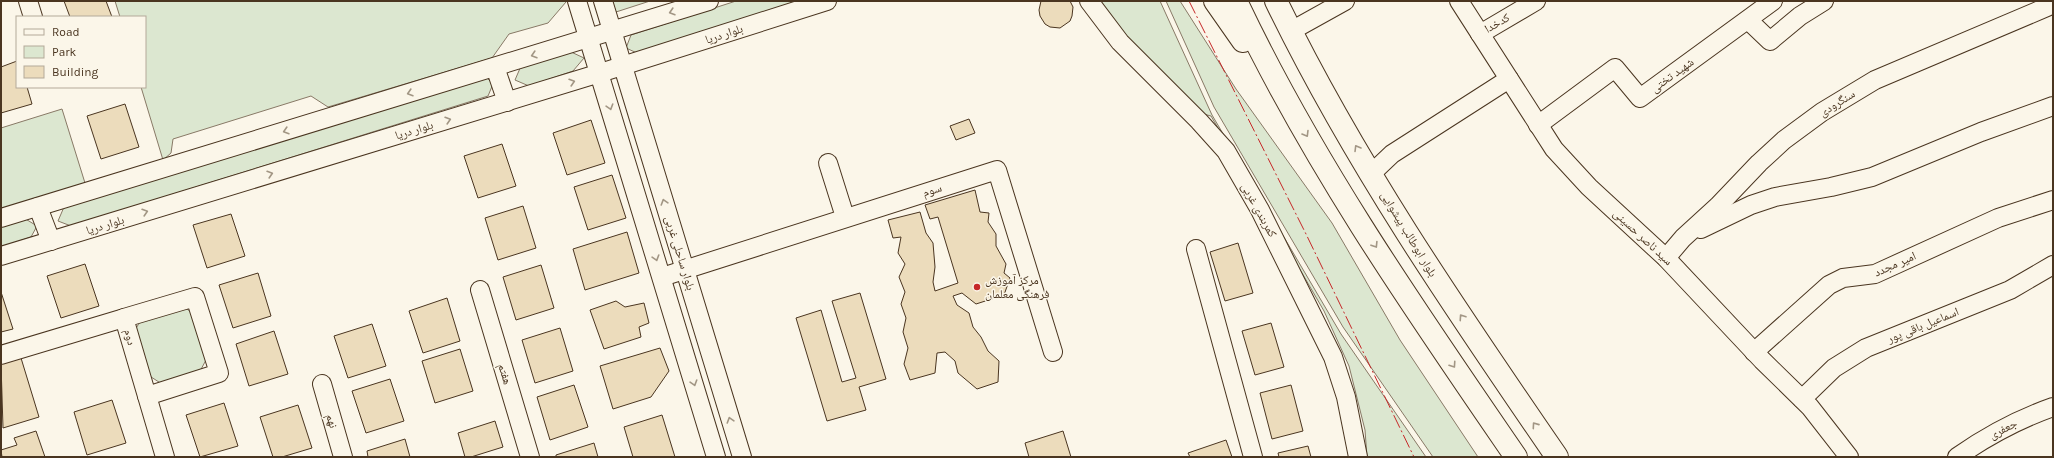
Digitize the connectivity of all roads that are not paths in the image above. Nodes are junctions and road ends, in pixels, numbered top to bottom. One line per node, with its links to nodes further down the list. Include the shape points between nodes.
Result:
1 (28, 1): 16 (street)
2 (578, 1): 21 (street, بلوار ساحلی غربی)
3 (603, 1): 18 (street, بلوار ساحلی غربی)
4 (710, 1): 18 (street, one-way to 18)
5 (827, 1): 22 (street, بلوار دریا)
6 (1215, 1): 28 (highway)
7 (1236, 1): 28 (highway)
8 (1276, 1): 19 (highway, بلوار ابوطالب پیشوایی)
9 (1345, 1): 19 (street)
10 (1459, 1): 20 (street, سید ناصر حسینی)
11 (1536, 1): 20 (street, کدخدا)
12 (1773, 1): 17 (street, شهید تختی)
13 (1824, 1): 17 (street, via 1800,16 1770,41)
14 (1090, 2): 59 (street, کمربندی غربی, via 1120,42 1226,151 1260,210 1333,357 1346,397)
15 (2047, 6): 36 (street, سنگرودی, via 1875,80 1822,112 1784,140)
16 (33, 16)
17 (1748, 20): 29 (street, شهید تختی, via 1640,98 1615,68)
18 (612, 31): 21 (street); 22 (street, بلوار ساحلی غربی)
19 (1291, 31): 31 (highway, بلوار ابوطالب پیشوایی, one-way to 19)
20 (1480, 34): 25 (street, سید ناصر حسینی)
21 (589, 38): 23 (street, one-way to 23); 24 (street, بلوار ساحلی غربی)
22 (620, 58): 24 (street, بلوار دریا); 42 (street, بلوار ساحلی غربی, one-way to 22)
23 (495, 67): 26 (street); 33 (street, one-way to 33)
24 (600, 74): 26 (street, بلوار دریا, one-way to 24); 43 (street, بلوار ساحلی غربی, one-way to 43)
25 (1509, 79): 29 (street, سید ناصر حسینی); 31 (street, via 1392,154)
26 (507, 102): 37 (street, بلوار دریا, one-way to 26)
27 (2053, 106): 36 (street, via 1981,132 1872,177 1775,197 1751,205)
28 (1291, 109): 60 (highway, one-way to 60, via 1407,296)
29 (1538, 125): 40 (street, سید ناصر حسینی, via 1554,149 1589,187)
30 (828, 163): 34 (street)
31 (1372, 173): 61 (highway, بلوار ابوطالب پیشوایی, one-way to 31, via 1435,278)
32 (2053, 200): 47 (street, امیر مجدد, via 1998,218 1875,274 1843,278 1829,285)
33 (38, 207): 35 (street); 37 (street)
34 (846, 217): 42 (street, سوم); 46 (street, سوم, via 997,170)
35 (1, 218)
36 (1682, 238): 40 (street, سنگرودی)
37 (51, 241): 39 (street, بلوار دریا)
38 (1196, 249): 58 (street)
39 (1, 256)
40 (1666, 258): 47 (street, سید ناصر حسینی)
41 (2053, 265): 51 (street, اسماعیل باقی پور, via 2010,290 1866,348 1834,368)
42 (685, 270): 43 (street, سوم); 57 (street, بلوار ساحلی غربی, one-way to 42)
43 (662, 277): 56 (street, بلوار ساحلی غربی, one-way to 56)
44 (480, 290): 55 (street, هفتم)
45 (124, 318): 48 (street, دوم); 50 (street, دوم); 50 (street, via 195,297 219,373)
46 (1053, 352)
47 (1754, 352): 51 (street, سید ناصر حسینی)
48 (1, 355)
49 (322, 384): 54 (street, نهم)
50 (147, 396): 53 (street, دوم)
51 (1802, 399): 62 (street, سید ناصر حسینی)
52 (2053, 407): 63 (street, جعفری, via 2028,416 1981,440)
53 (164, 457)
54 (343, 457)
55 (530, 457)
56 (716, 457)
57 (742, 457)
58 (1253, 457)
59 (1358, 457)
60 (1516, 457)
61 (1557, 457)
62 (1849, 457)
63 (1957, 457)

